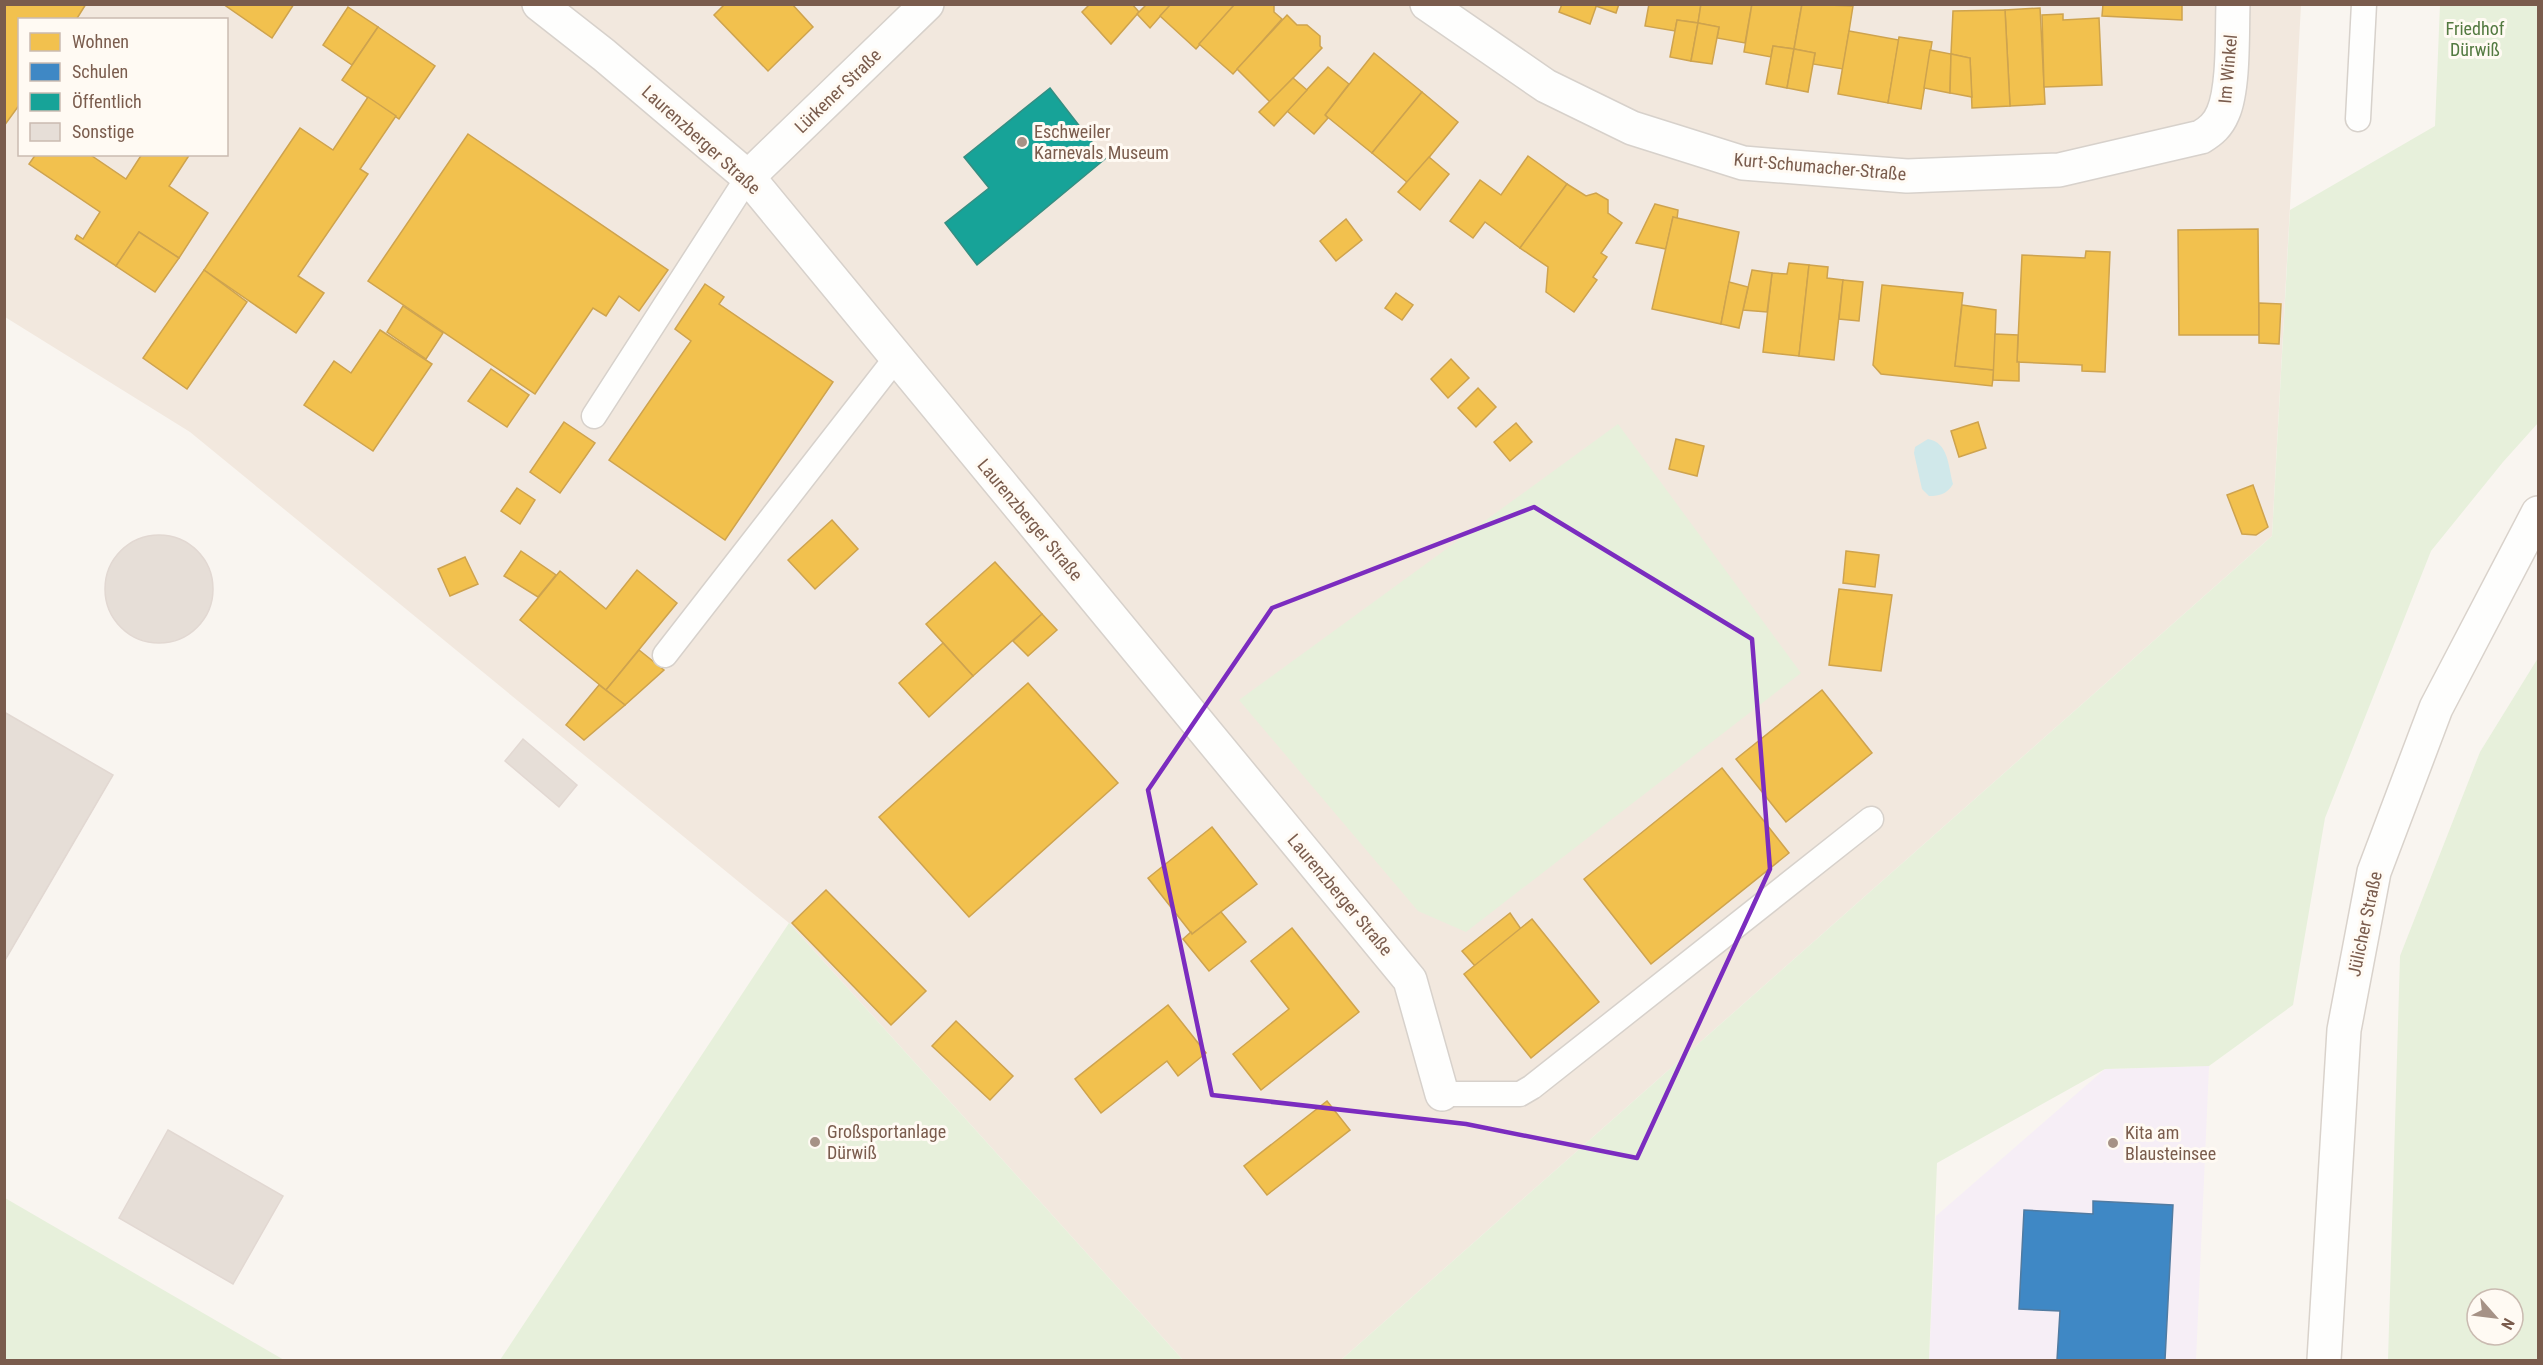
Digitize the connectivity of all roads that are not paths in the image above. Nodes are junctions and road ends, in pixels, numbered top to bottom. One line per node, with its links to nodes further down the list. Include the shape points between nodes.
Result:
1 (539, 4): 8 (street, Laurenzberger Straße)
2 (927, 4): 8 (street, Lürkener Straße)
3 (1427, 4): 7 (street, Kurt-Schumacher-Straße, via 1546,86 1632,128 1743,163 1907,176 2059,170 2201,137)
4 (2233, 4): 7 (street, Im Winkel, via 2229,88 2224,113)
5 (2364, 4): 6 (lane)
6 (2358, 119)
7 (2212, 131)
8 (748, 177): 9 (street, Laurenzberger Straße); 10 (lane)
9 (896, 358): 12 (lane); 14 (street, Laurenzberger Straße, via 1410,980)
10 (594, 416)
11 (2536, 517): 15 (street, Jülicher Straße, via 2436,708 2374,872 2344,1030)
12 (665, 655)
13 (1871, 819): 14 (lane, via 1532,1087 1520,1094)
14 (1442, 1094)
15 (2324, 1360)

